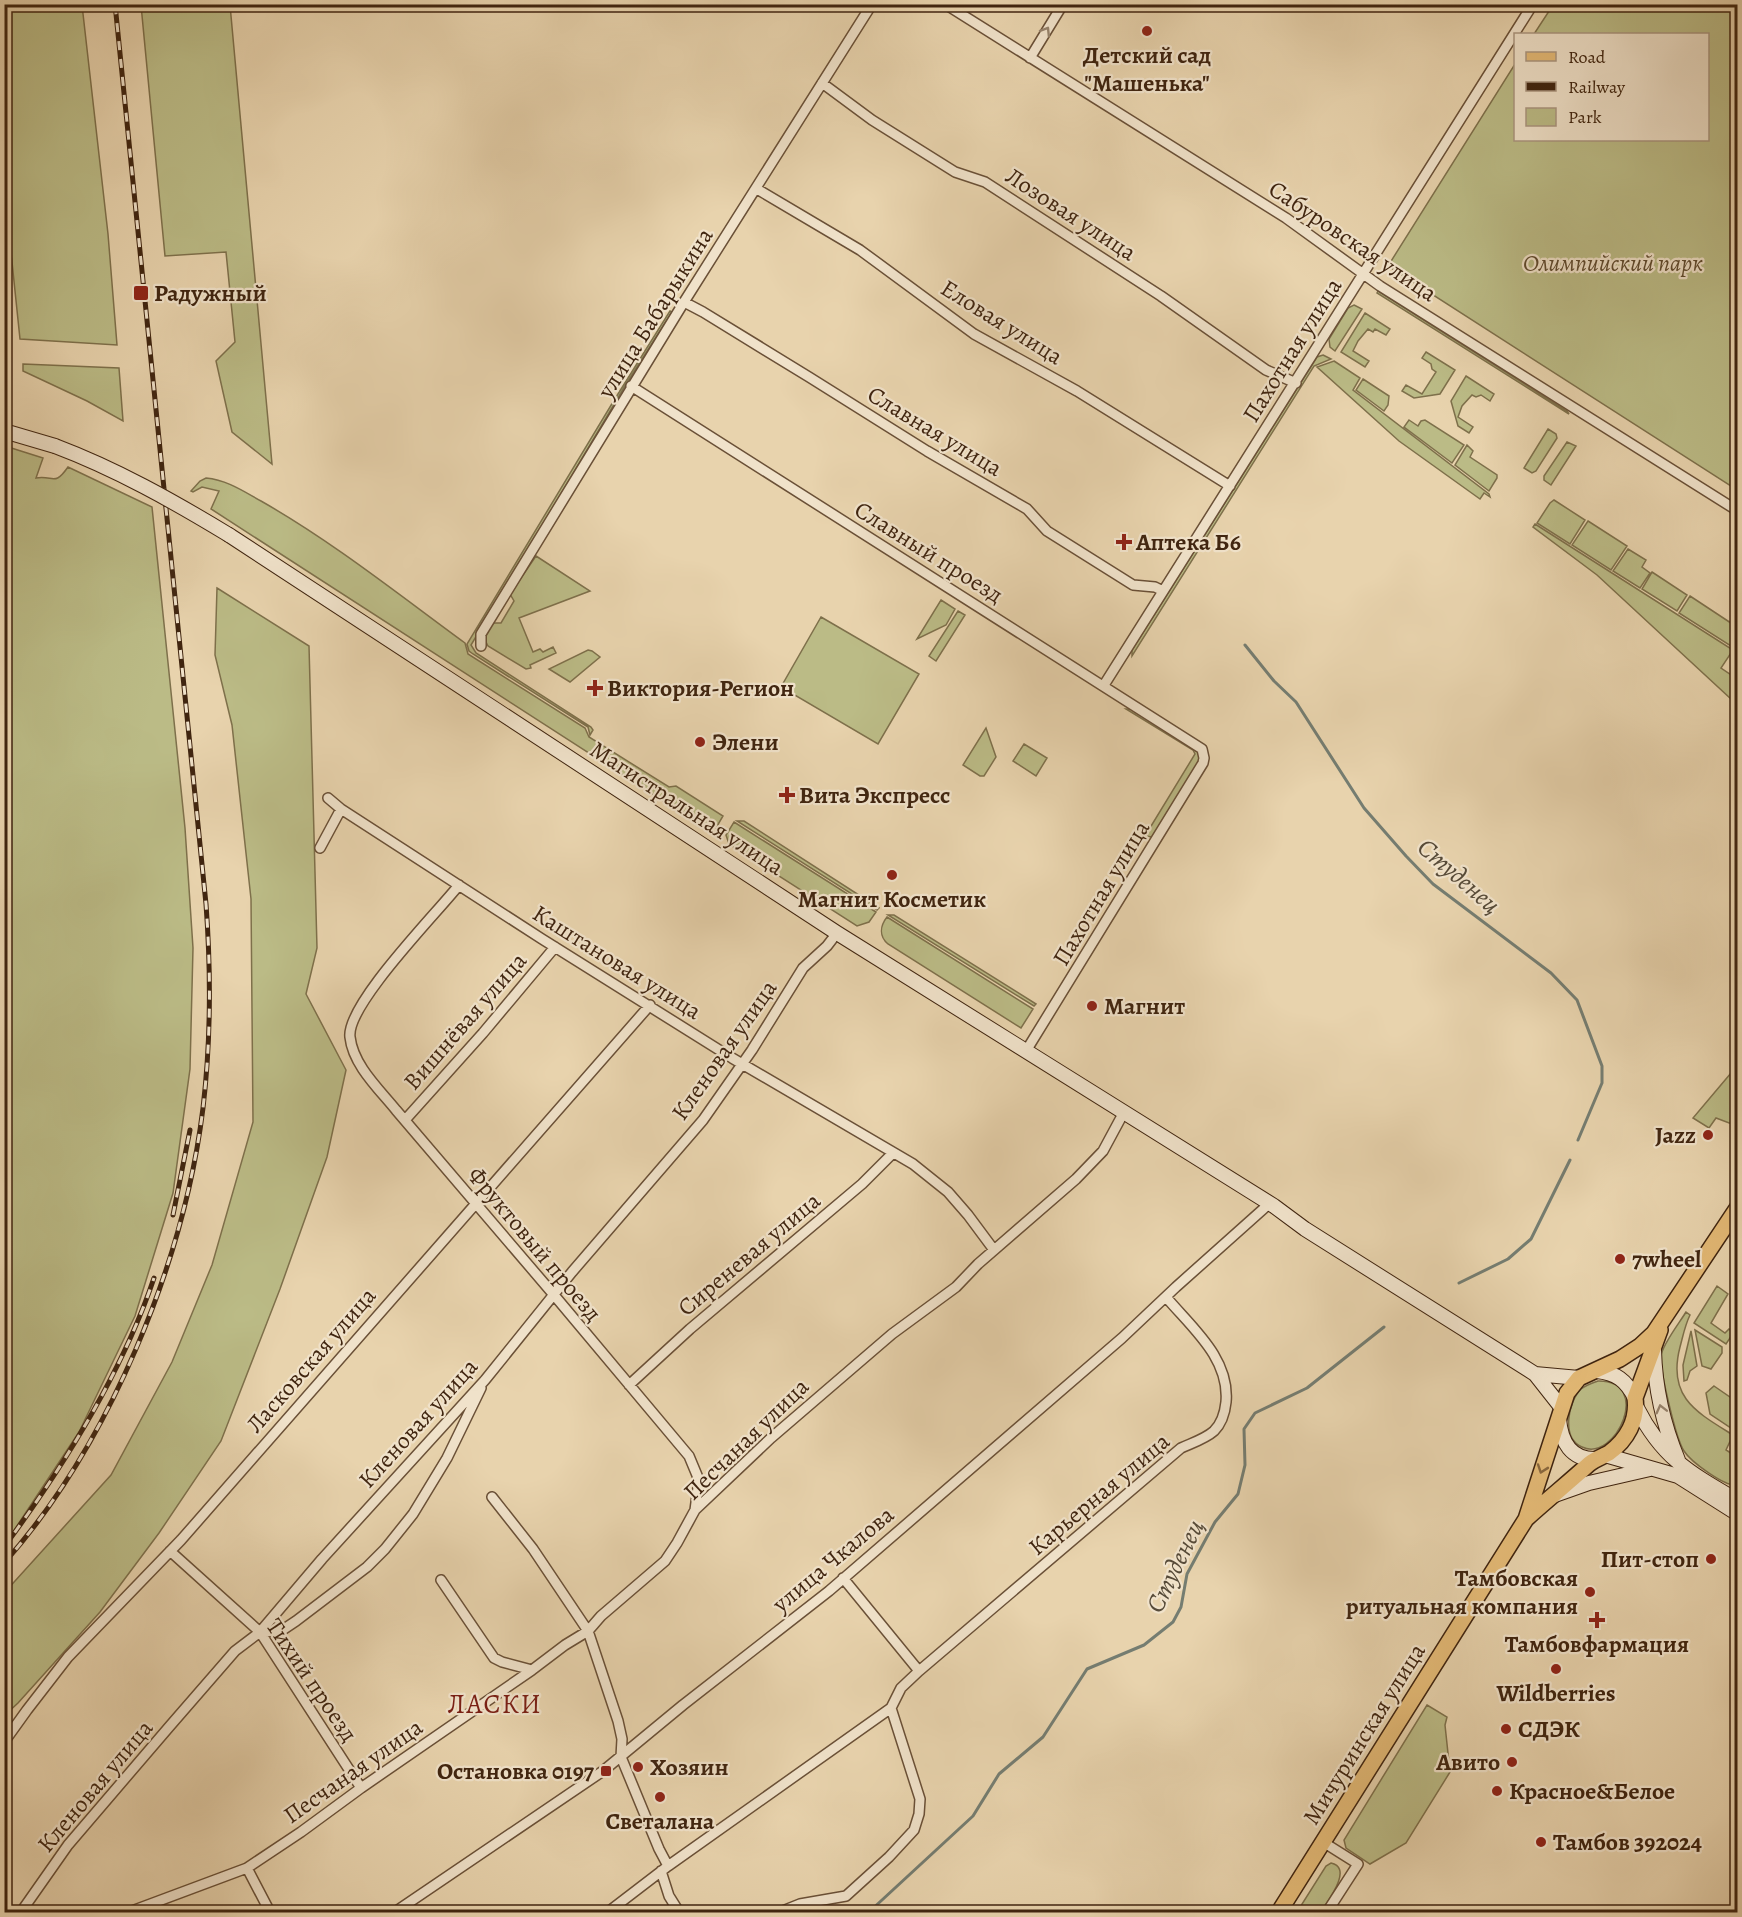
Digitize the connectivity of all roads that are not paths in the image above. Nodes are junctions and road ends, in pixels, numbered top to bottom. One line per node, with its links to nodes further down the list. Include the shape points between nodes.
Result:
1 (872, 4): 8 (street, улица Бабарыкина)
2 (945, 4): 7 (street, Сабуровская улица)
3 (1063, 4): 7 (street, one-way to 3)
4 (1533, 4): 5 (street, Пахотная улица)
5 (1515, 33)
6 (1514, 34): 10 (street, Пахотная улица)
7 (1030, 58): 10 (street, Сабуровская улица, via 1286,218)
8 (822, 83): 9 (street, улица Бабарыкина); 12 (street, Лозовая улица, via 955,172 986,182 1266,370)
9 (757, 189): 11 (street, улица Бабарыкина); 15 (street, Еловая улица, via 860,250 974,334 1077,390)
10 (1362, 274): 12 (street, Пахотная улица); 16 (street, Сабуровская улица)
11 (684, 302): 13 (street, улица Бабарыкина); 17 (street, Славная улица, via 1027,509 1047,531 1104,568 1133,585)
12 (1296, 383): 15 (street, Пахотная улица)
13 (631, 386): 18 (street, улица Бабарыкина, via 481,634); 19 (street, Славный проезд)
14 (4, 432): 25 (main road, Магистральная улица, bridge, via 91,461 159,494 229,535)
15 (1230, 486): 17 (street, Пахотная улица)
16 (1737, 511)
17 (1163, 591): 19 (street, Пахотная улица)
18 (481, 646)
19 (1104, 685): 20 (street, Славный проезд)
20 (1204, 753): 28 (street, Пахотная улица, via 1203,763)
21 (328, 798): 22 (street, Каштановая улица)
22 (341, 808): 23 (street); 24 (street, Каштановая улица)
23 (321, 848)
24 (459, 885): 26 (street, Каштановая улица); 31 (street, Фруктовый проезд, via 362,1003 350,1030 354,1051 372,1081)
25 (837, 933): 28 (main road, Магистральная улица); 29 (street, Кленовая улица, via 803,968)
26 (555, 946): 27 (street, Каштановая улица); 31 (street, Вишнёвая улица)
27 (650, 1005): 29 (street, Каштановая улица); 34 (street, Ласковская улица)
28 (1026, 1051): 30 (main road, Магистральная улица)
29 (743, 1063): 32 (street, Каштановая улица); 37 (street, Кленовая улица, via 703,1120)
30 (1124, 1112): 33 (main road, Магистральная улица); 36 (street, Песчаная улица, via 1103,1151)
31 (405, 1120): 34 (street, Фруктовый проезд)
32 (892, 1153): 36 (street, Каштановая улица, via 948,1192); 45 (street, Сиреневая улица, via 862,1184)
33 (1270, 1203): 38 (street, улица Чкалова); 42 (main road, Магистральная улица)
34 (476, 1204): 37 (street, Фруктовый проезд); 58 (street, Ласковская улица)
35 (1737, 1207): 39 (main road)
36 (993, 1250): 55 (street, Песчаная улица, via 956,1287 828,1388)
37 (554, 1295): 44 (street, Кленовая улица); 45 (street, Фруктовый проезд)
38 (1166, 1297): 59 (street, улица Чкалова); 64 (street, Карьерная улица, via 1217,1361 1227,1389 1221,1423 1206,1437 1181,1448)
39 (1662, 1323): 40 (main road); 41 (main road, via 1640,1346)
40 (1654, 1347): 46 (main road); 49 (main road, one-way to 40, via 1658,1402)
41 (1597, 1371): 43 (main road); 46 (main road, via 1617,1375)
42 (1535, 1374): 43 (main road); 47 (main road)
43 (1579, 1378): 47 (main road, via 1567,1393)
44 (485, 1380): 62 (street, Кленовая улица); 62 (street, via 447,1458 413,1514 385,1550 281,1631)
45 (629, 1385): 55 (street, Фруктовый проезд, via 692,1461 699,1482)
46 (1636, 1402): 48 (main road, via 1630,1429 1614,1449); 49 (main road, via 1648,1429)
47 (1560, 1413): 48 (main road, via 1560,1431 1569,1449 1579,1457); 57 (main road, Мичуринская улица, one-way to 57)
48 (1600, 1457): 50 (main road); 52 (main road, Мичуринская улица)
49 (1680, 1464): 51 (main road)
50 (1652, 1468): 51 (main road); 52 (main road)
51 (1705, 1487): 54 (main road); 56 (main road)
52 (1552, 1496): 57 (main road, Мичуринская улица)
53 (492, 1497): 61 (street, via 533,1549)
54 (1737, 1501)
55 (695, 1510): 61 (street, Песчаная улица, via 665,1561)
56 (1737, 1514)
57 (1526, 1519): 69 (main road, Мичуринская улица)
58 (170, 1551): 62 (street, Тихий проезд); 66 (street, Ласковская улица, via 68,1657)
59 (843, 1578): 64 (street); 67 (street, улица Чкалова)
60 (441, 1580): 63 (street, via 494,1658)
61 (588, 1631): 63 (street, Песчаная улица); 67 (street, via 618,1721)
62 (260, 1632): 68 (street, Тихий проезд); 73 (street, Кленовая улица, via 235,1652 68,1845)
63 (532, 1670): 68 (street, Песчаная улица)
64 (919, 1671): 65 (street, Карьерная улица, via 901,1688)
65 (891, 1708): 71 (street, Карьерная улица); 78 (street, via 920,1799 914,1830 846,1896 800,1904)
66 (4, 1742)
67 (621, 1757): 71 (street); 72 (street, улица Чкалова)
68 (361, 1788): 70 (street, Песчаная улица)
69 (1323, 1842): 79 (main road, Мичуринская улица); 80 (street, via 1358,1864)
70 (247, 1868): 74 (street, Песчаная улица); 75 (street)
71 (665, 1868): 76 (street, Карьерная улица); 77 (street, via 669,1896)
72 (401, 1911)
73 (21, 1912)
74 (129, 1912)
75 (270, 1912)
76 (608, 1912)
77 (679, 1912)
78 (780, 1912)
79 (1279, 1912)
80 (1327, 1912)

